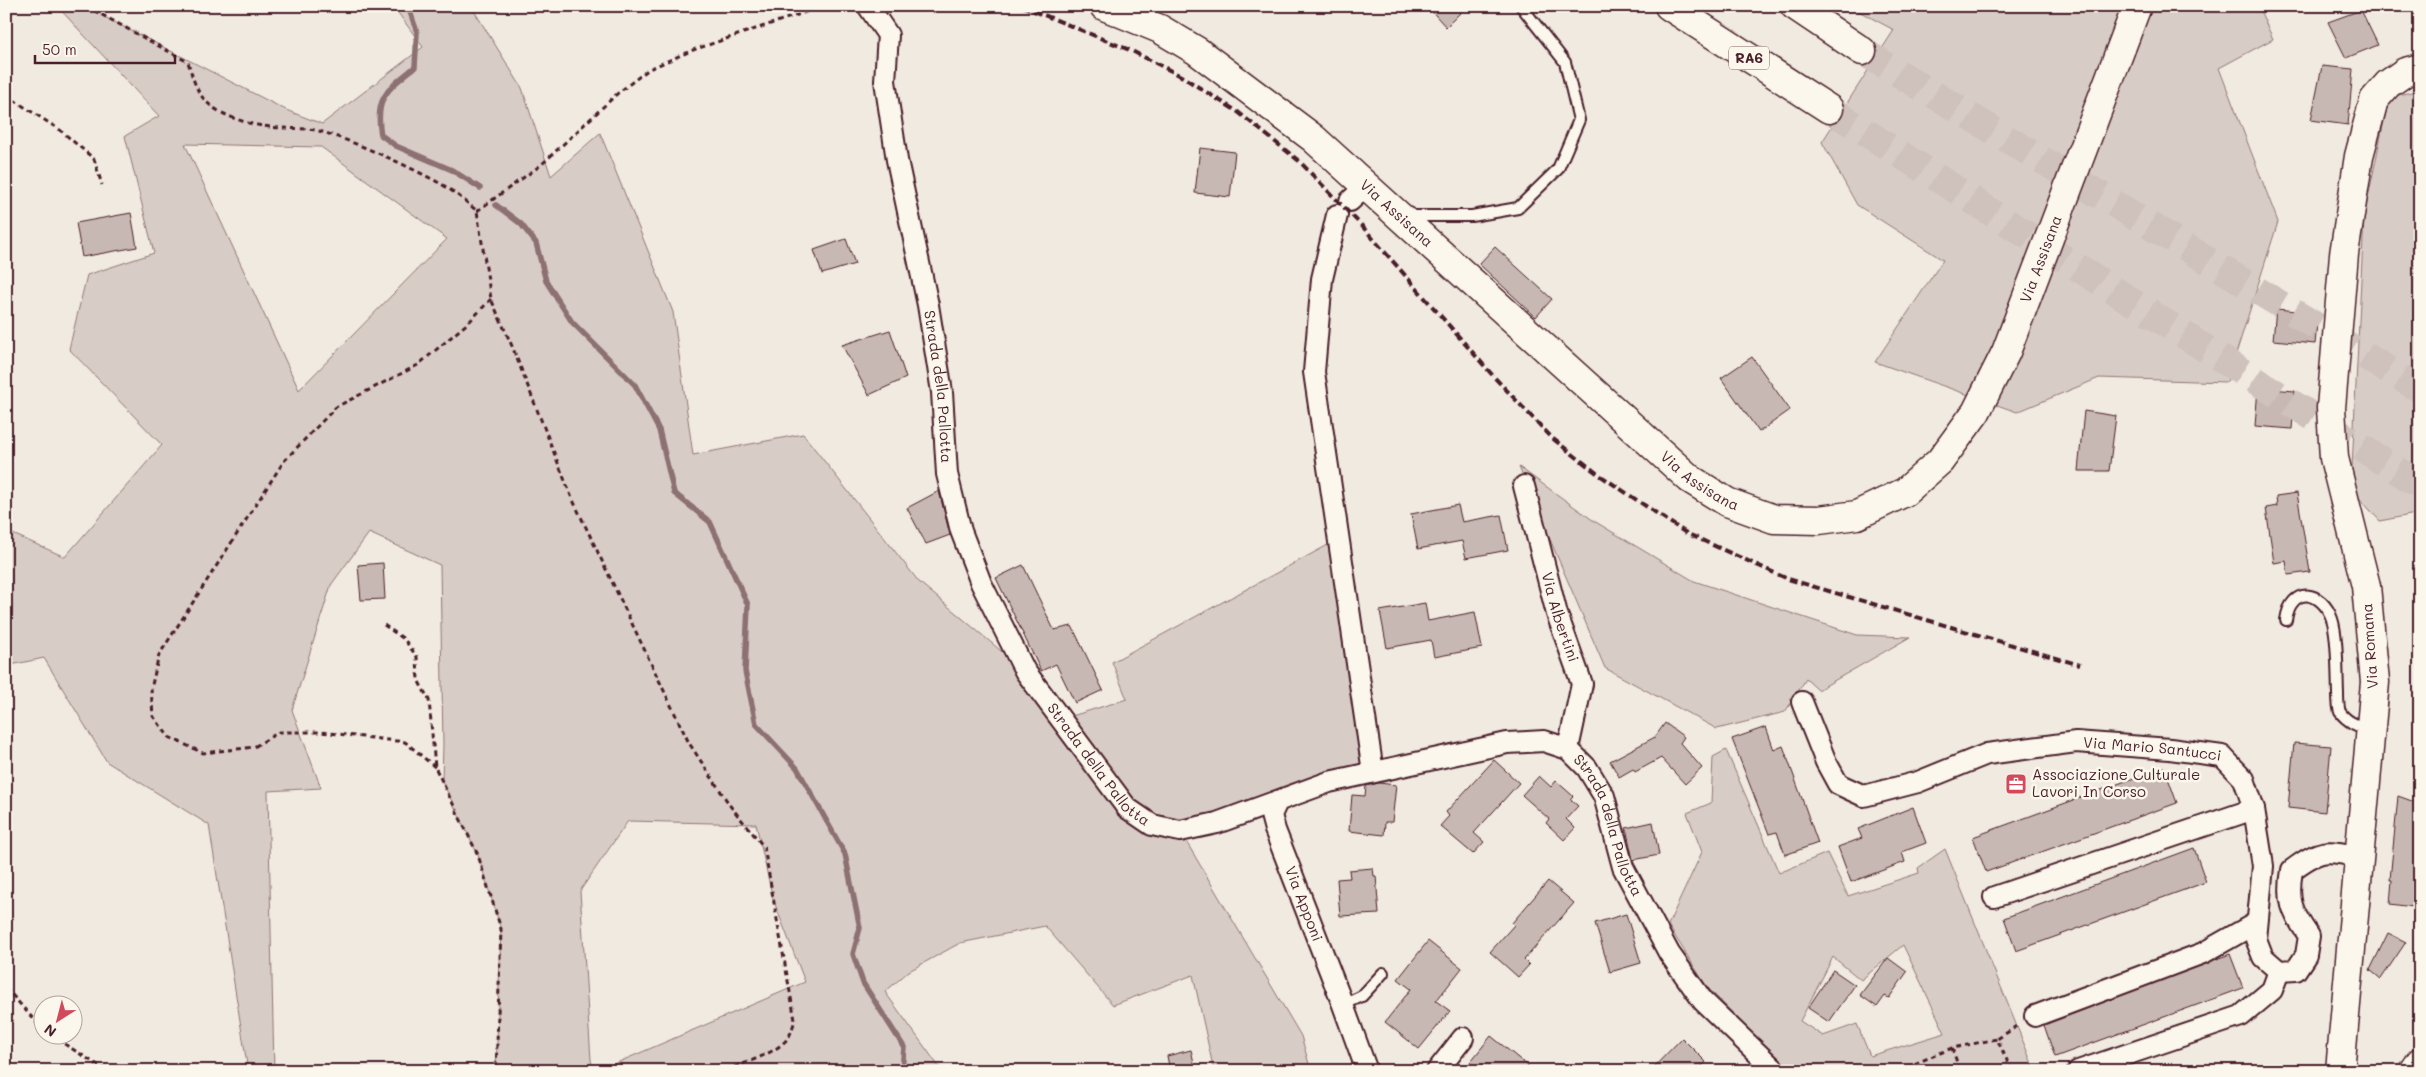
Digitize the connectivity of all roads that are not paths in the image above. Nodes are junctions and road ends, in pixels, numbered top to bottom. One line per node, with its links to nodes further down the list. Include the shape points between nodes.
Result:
1 (868, 6): 18 (street, Strada della Pallotta, via 888,35 885,81 942,392 947,474 961,531 981,583 1025,671 1128,808 1152,825 1180,831)
2 (1104, 6): 10 (main road, Via Assisana, via 1160,29 1197,51 1313,138)
3 (1521, 6): 11 (lane, via 1565,62 1579,120 1558,169 1518,208 1472,216)
4 (1669, 6): 9 (main road, RA6)
5 (1794, 6): 7 (main road)
6 (2137, 6): 11 (main road, Via Assisana, via 2006,352 1976,412 1940,461 1905,492 1857,515 1819,520 1774,519 1727,502 1690,479)
7 (1862, 51)
8 (2420, 68): 15 (main road, Via Romana, via 2405,72 2374,100 2359,156 2344,254 2331,408 2334,458 2366,586 2375,682)
9 (1829, 109)
10 (1351, 201): 11 (main road, Via Assisana); 17 (street, via 1322,279 1314,372)
11 (1400, 216)
12 (1524, 486): 16 (street, Via Albertini, via 1557,614 1582,684)
13 (2286, 620): 15 (lane, via 2287,610 2298,598 2315,596 2322,601 2333,622 2339,710 2351,723)
14 (1802, 702): 19 (street, Via Mario Santucci, via 1838,784 1864,796 1918,782 1987,754 2076,742 2222,756 2244,779)
15 (2370, 731): 20 (main road, Via Romana)
16 (1568, 748): 17 (street, Strada della Pallotta, via 1544,741 1507,743); 31 (street, Strada della Pallotta, via 1587,768 1604,796 1623,867 1669,953 1703,1001)
17 (1373, 772): 18 (street, Strada della Pallotta, via 1329,782)
18 (1277, 802): 25 (street, Via Apponi, via 1271,815 1275,830)
19 (2254, 809): 21 (street); 22 (street, Via Mario Santucci, via 2263,866)
20 (2360, 857): 23 (street, via 2328,850 2309,857 2292,870 2289,889 2294,915 2309,936 2306,955 2296,970); 33 (main road, Via Romana)
21 (1994, 897)
22 (2256, 923): 23 (street, Via Mario Santucci, via 2256,939 2263,957); 26 (street, via 2203,953)
23 (2279, 971): 32 (street, via 2272,990 2241,1016)
24 (1383, 973): 25 (lane, via 1362,996)
25 (1343, 1004): 29 (street, Via Apponi)
26 (2035, 1016)
27 (1463, 1038): 30 (street)
28 (2420, 1062): 34 (main road)
29 (1367, 1071)
30 (1437, 1071)
31 (1776, 1071)
32 (2078, 1071)
33 (2340, 1071)
34 (2414, 1071)

